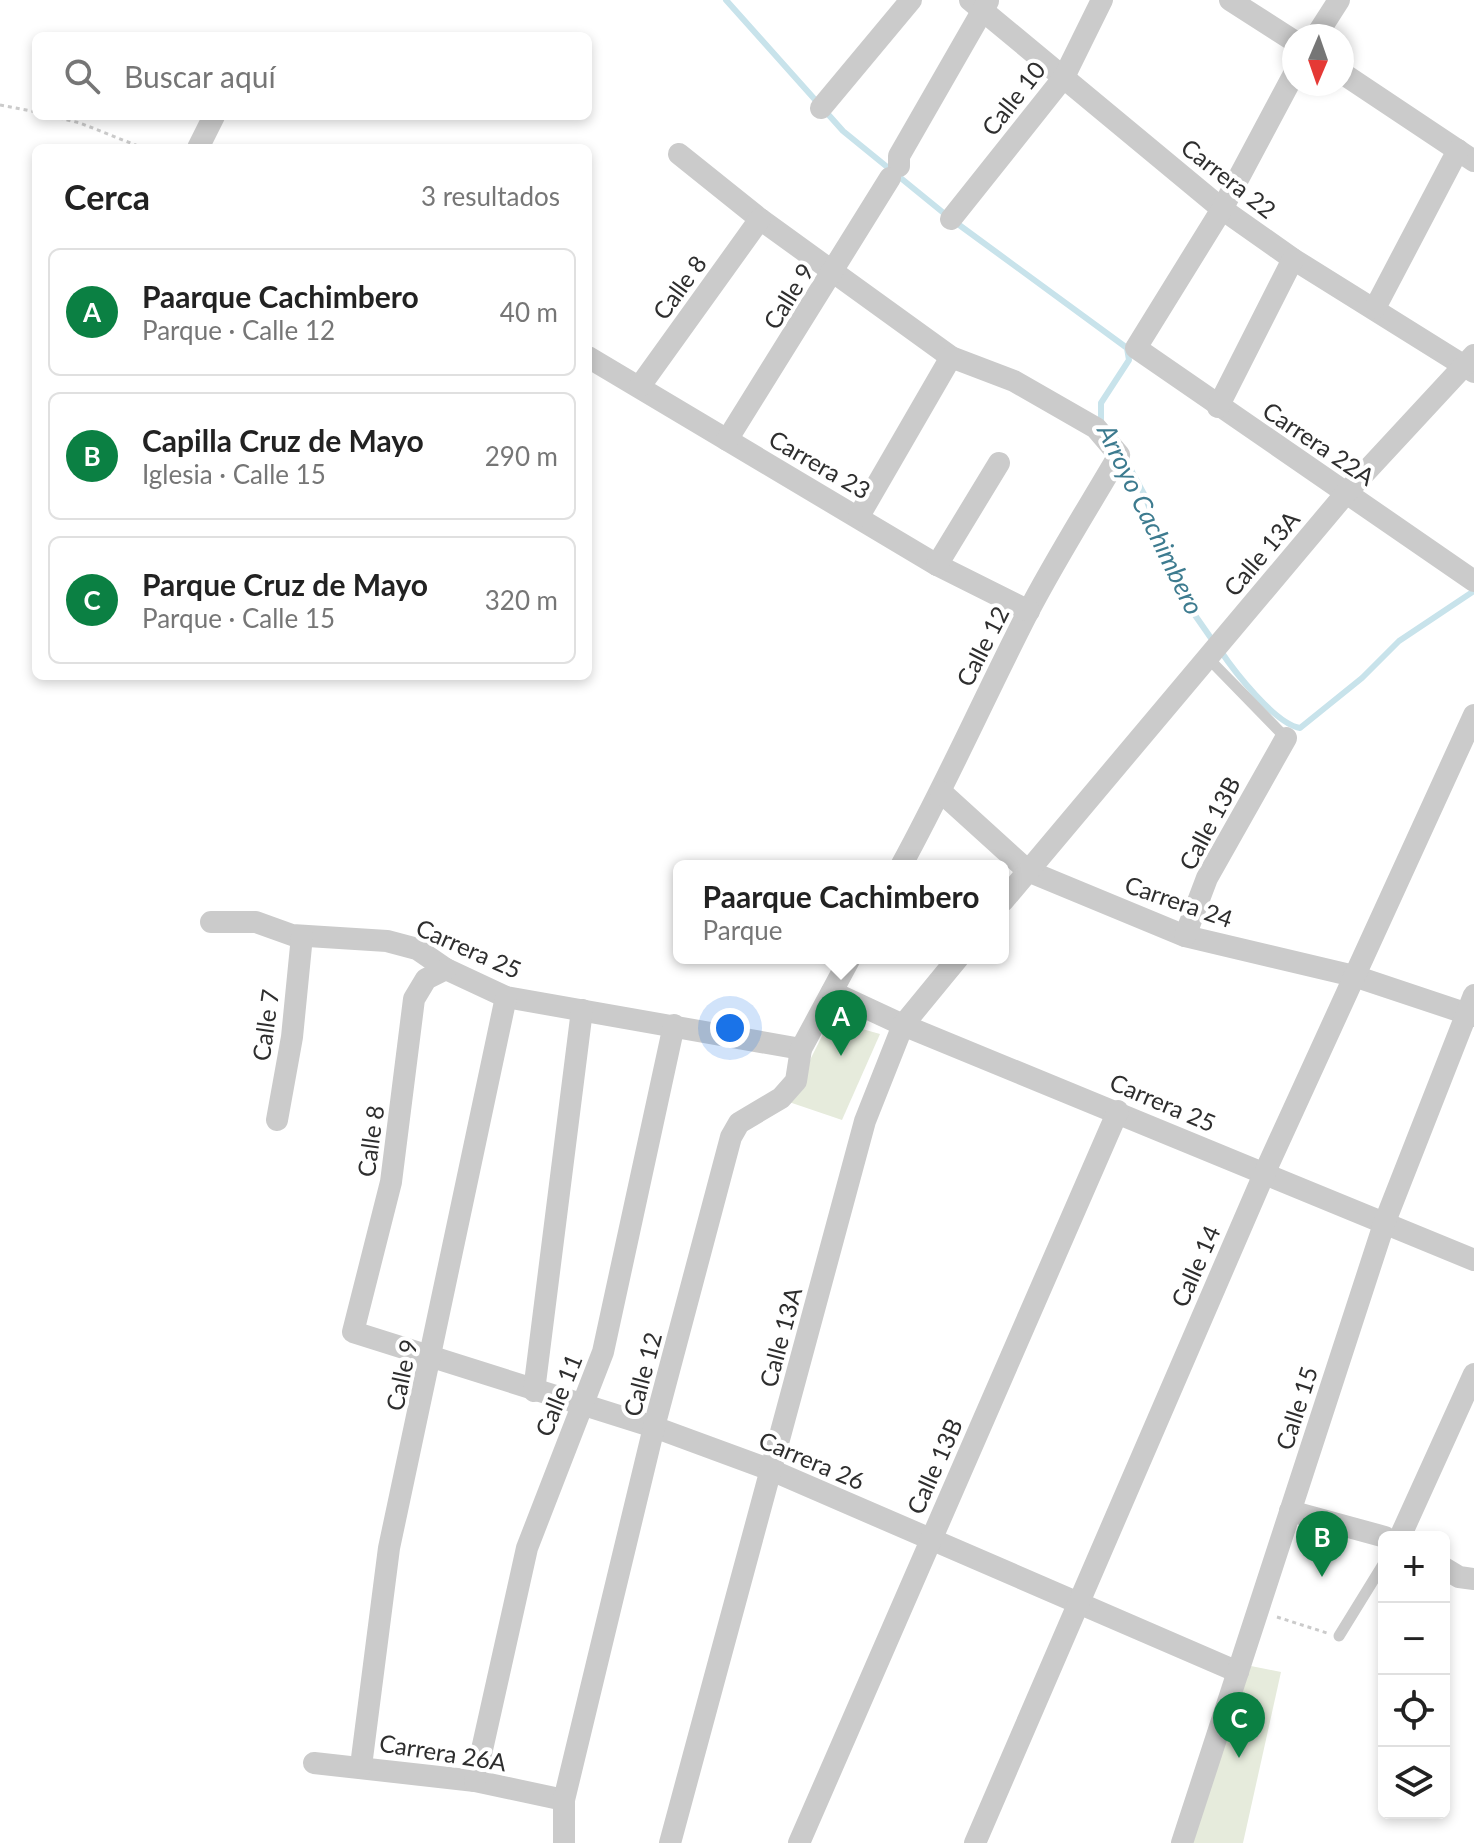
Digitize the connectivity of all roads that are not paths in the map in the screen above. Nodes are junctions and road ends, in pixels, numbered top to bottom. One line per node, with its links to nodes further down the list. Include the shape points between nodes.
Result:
1 (911, 0): 11 (street)
2 (1102, 0): 8 (street, Calle 10)
3 (1230, 0): 7 (street)
4 (1339, 0): 6 (street)
5 (981, 4): 8 (street, Carrera 22); 20 (street, Calle 9)
6 (1324, 24)
7 (1282, 33)
8 (1064, 77): 16 (street, Carrera 22); 18 (street, Calle 10)
9 (1354, 81): 15 (street)
10 (1282, 96): 16 (street)
11 (821, 108)
12 (212, 120): 13 (street)
13 (200, 144)
14 (679, 154): 17 (street)
15 (1466, 156): 21 (street)
16 (1222, 209): 19 (street, Carrera 22); 26 (street, Carrera 22A, via 1136,348)
17 (760, 219): 20 (street); 25 (street, Calle 8)
18 (951, 219)
19 (1293, 259): 21 (street, Carrera 22); 26 (street)
20 (834, 274): 22 (street); 27 (street, Calle 9)
21 (1375, 308): 24 (street, Carrera 22)
22 (951, 357): 30 (street); 33 (street, Calle 12, via 1014,381 1096,428 1119,455)
23 (592, 359): 25 (street, Carrera 23)
24 (1471, 364): 29 (street, Calle 13A)
25 (640, 386): 27 (street, Carrera 23)
26 (1218, 407): 29 (street, Carrera 22A)
27 (727, 440): 30 (street, Carrera 23)
28 (999, 463): 31 (street)
29 (1347, 492): 32 (street, Carrera 22A); 34 (street, Calle 13A)
30 (859, 516): 31 (street, Carrera 23)
31 (937, 565): 33 (street, Carrera 23)
32 (1474, 581)
33 (1029, 611): 37 (street, Calle 12)
34 (1207, 657): 36 (lane); 39 (street, Calle 13A)
35 (1473, 720): 47 (street, Calle 14)
36 (1286, 738): 43 (street, Calle 13B, via 1207,878)
37 (941, 792): 38 (street, Calle 12); 39 (street, Carrera 24)
38 (904, 860)
39 (1028, 871): 40 (street, Calle 13A); 43 (street, Carrera 24)
40 (1009, 894)
41 (211, 922): 42 (street, Carrera 25, via 256,922)
42 (302, 936): 46 (street, Carrera 25, via 387,941 417,949); 56 (street, Calle 7)
43 (1185, 936): 47 (street, Carrera 24)
44 (847, 964): 48 (street, Calle 12)
45 (953, 964): 53 (street, Calle 13A)
46 (446, 969): 49 (street, Carrera 25); 60 (street, Calle 8, via 426,979 414,999 391,1182)
47 (1354, 976): 50 (street, Carrera 24); 57 (street, Calle 14)
48 (832, 992): 53 (street, Carrera 25); 54 (street, Calle 12)
49 (506, 997): 51 (street, Carrera 25); 61 (street, Calle 9)
50 (1472, 1008): 58 (street, Calle 15)
51 (582, 1010): 52 (street, Carrera 25); 63 (street)
52 (674, 1025): 54 (street, Carrera 25); 64 (street, Calle 11, via 603,1352)
53 (903, 1025): 55 (street, Carrera 25); 66 (street, Calle 13A, via 865,1121)
54 (801, 1049): 65 (street, Calle 12, via 796,1081 781,1098 739,1123 731,1137)
55 (1118, 1111): 57 (street, Carrera 25); 70 (street, Calle 13B)
56 (277, 1120)
57 (1264, 1174): 58 (street, Carrera 25); 74 (street, Calle 14)
58 (1384, 1224): 59 (street, Carrera 25); 67 (street, Calle 15)
59 (1474, 1260)
60 (353, 1332): 61 (street, Carrera 26)
61 (432, 1359): 63 (street, Carrera 26); 78 (street, Calle 9, via 389,1548)
62 (1474, 1374): 68 (street)
63 (534, 1391): 64 (street, Carrera 26)
64 (580, 1406): 65 (street, Carrera 26); 79 (street, Calle 11, via 527,1548)
65 (654, 1427): 66 (street, Carrera 26); 80 (street, Calle 12)
66 (771, 1470): 70 (street, Carrera 26); 82 (street, Calle 13A)
67 (1290, 1511): 69 (street); 76 (street, Calle 15)
68 (1403, 1531)
69 (1378, 1535)
70 (931, 1540): 74 (street, Carrera 26); 83 (street, Calle 13B)
71 (1450, 1570): 73 (street)
72 (1378, 1573): 75 (lane)
73 (1474, 1579)
74 (1077, 1603): 76 (street, Carrera 26); 84 (street, Calle 14)
75 (1339, 1636)
76 (1238, 1672): 85 (street, Calle 15)
77 (314, 1763): 78 (street, Carrera 26A)
78 (361, 1766): 79 (street, Carrera 26A)
79 (475, 1781): 80 (street, Carrera 26A)
80 (564, 1800): 81 (street, Calle 12)
81 (564, 1843)
82 (670, 1843)
83 (799, 1843)
84 (975, 1843)
85 (1182, 1843)

